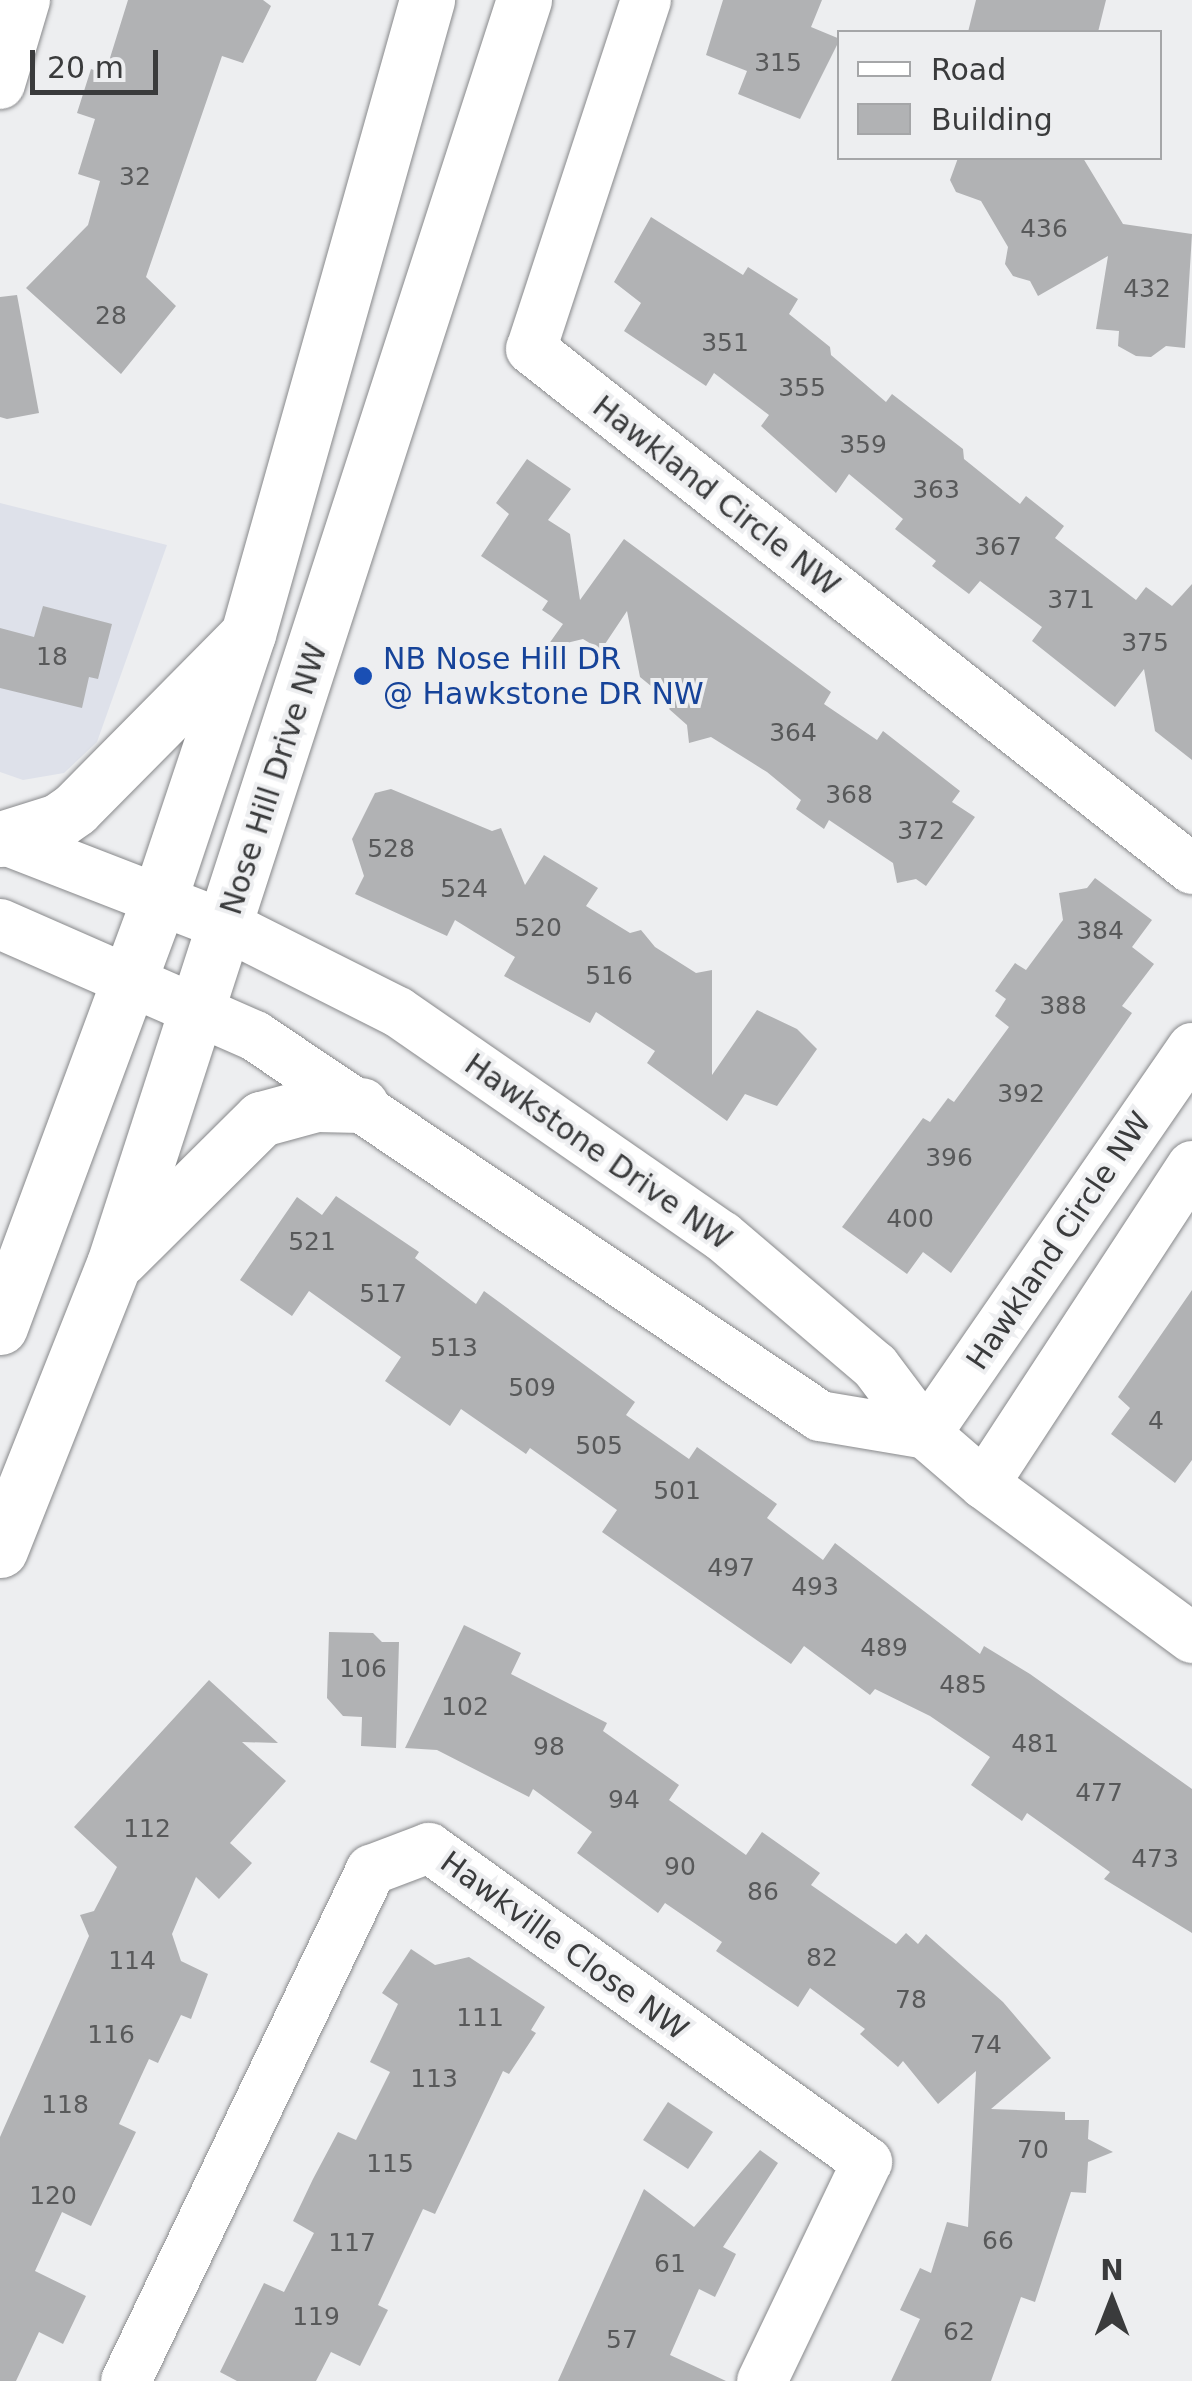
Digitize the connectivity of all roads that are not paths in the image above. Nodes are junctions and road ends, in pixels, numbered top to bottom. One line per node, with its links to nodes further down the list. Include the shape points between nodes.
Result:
1 (25, 0): 5 (street)
2 (427, 0): 6 (main road)
3 (524, 0): 11 (main road, Nose Hill Drive NW)
4 (646, 0): 8 (street, Hawkland Circle NW, via 531,349)
5 (0, 84)
6 (248, 634): 7 (main road, via 75,809 58,822); 9 (main road)
7 (0, 838): 9 (street, Hawkstone Drive NW)
8 (1192, 869)
9 (159, 900): 11 (street, Hawkstone Drive NW); 12 (main road)
10 (0, 924): 12 (street)
11 (227, 926): 13 (main road, Nose Hill Drive NW); 19 (street, Hawkstone Drive NW, via 398,1012 722,1236 875,1366)
12 (130, 977): 13 (street); 18 (main road)
13 (199, 1008): 15 (street); 17 (main road, Nose Hill Drive NW)
14 (1192, 1048): 19 (street, Hawkland Circle NW)
15 (361, 1105): 17 (main road, via 316,1104 262,1119); 19 (street, via 820,1416)
16 (1192, 1166): 20 (street)
17 (114, 1264): 21 (main road, Nose Hill Drive NW)
18 (0, 1327)
19 (926, 1434): 20 (street, Hawkstone Drive NW)
20 (984, 1484): 22 (street, Hawkstone Drive NW)
21 (0, 1550)
22 (1192, 1638)
23 (126, 2381): 24 (street, Hawkville Close NW, via 372,1870 429,1848 867,2162)
24 (762, 2381)

